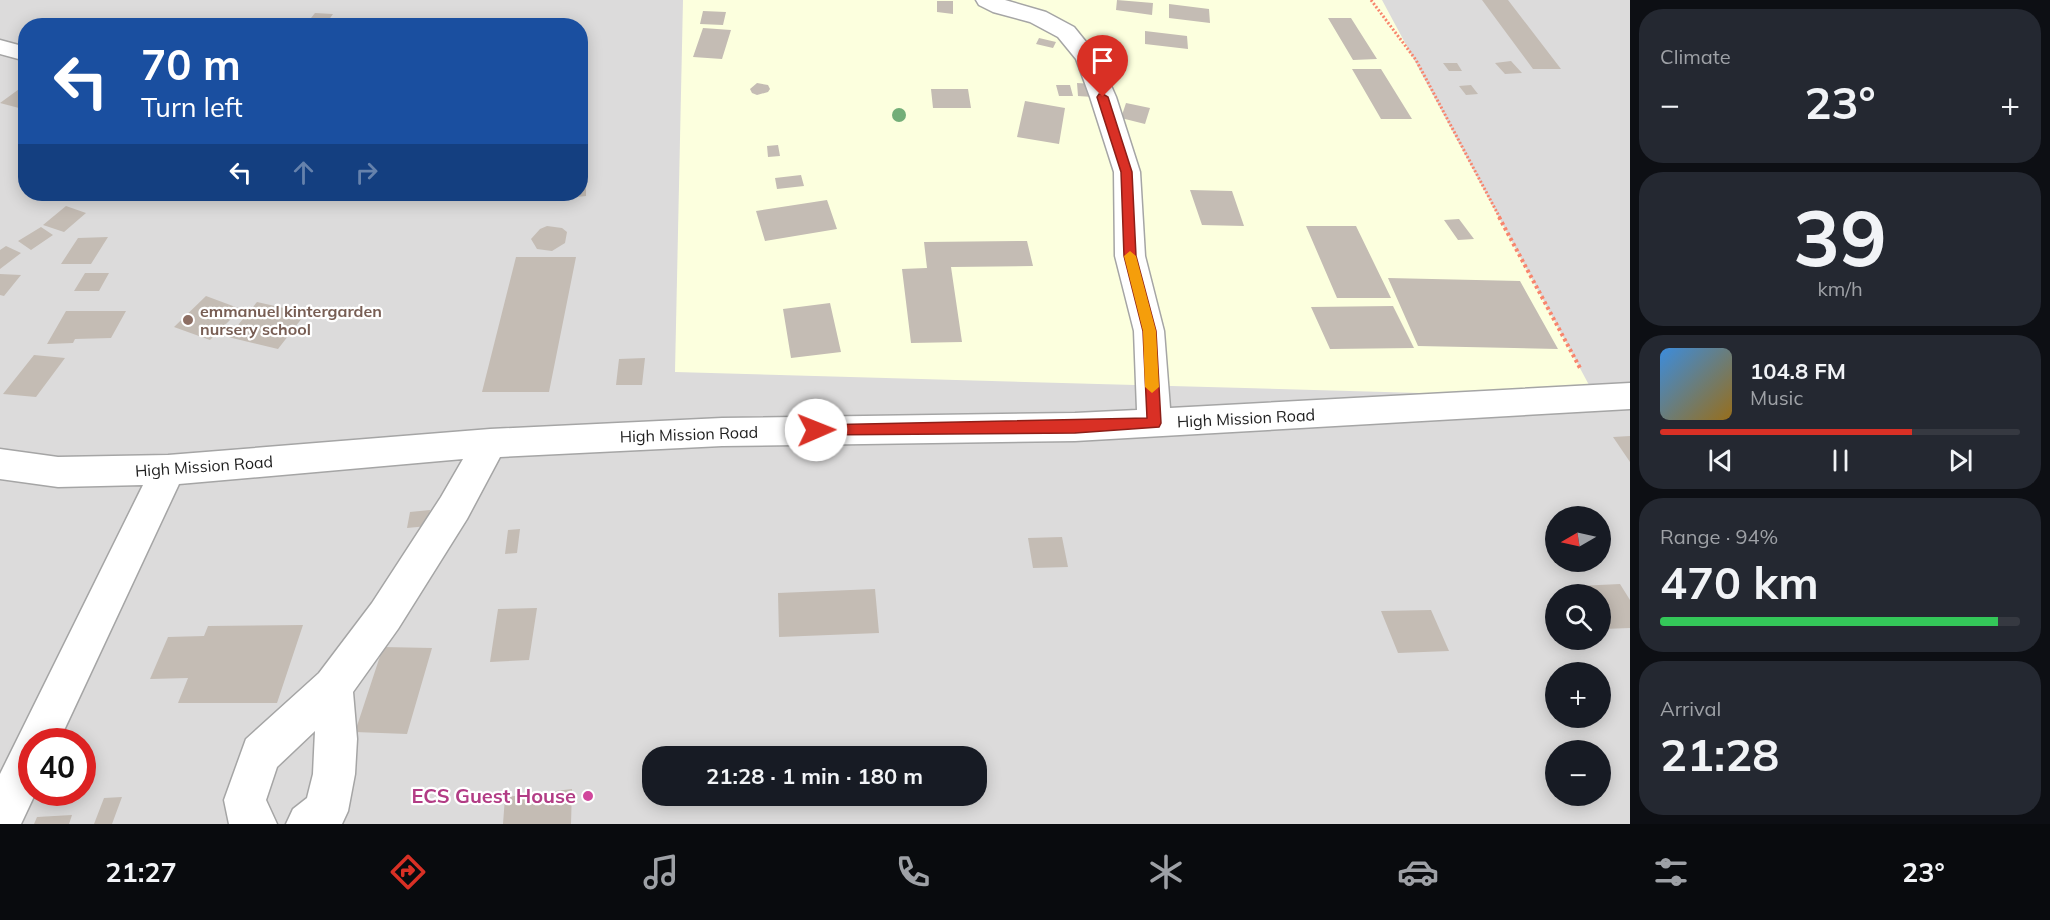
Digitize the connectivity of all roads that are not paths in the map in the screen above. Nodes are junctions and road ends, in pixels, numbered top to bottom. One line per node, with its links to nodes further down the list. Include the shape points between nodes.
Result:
1 (987, 0): 5 (street, via 1038,16 1066,32 1086,58 1103,97 1127,172 1130,256 1149,331)
2 (0, 47): 3 (street)
3 (18, 52)
4 (1630, 396): 5 (street, High Mission Road)
5 (1154, 423): 6 (street, High Mission Road, via 722,432)
6 (490, 443): 8 (street, High Mission Road); 9 (street, via 404,586)
7 (0, 464): 8 (street, High Mission Road, via 58,472)
8 (168, 470): 10 (street)
9 (333, 687): 13 (street, via 261,754 245,800 250,823); 14 (street, via 334,774 326,811)
10 (44, 728)
11 (18, 783): 12 (street)
12 (0, 821)
13 (255, 824)
14 (308, 824)

